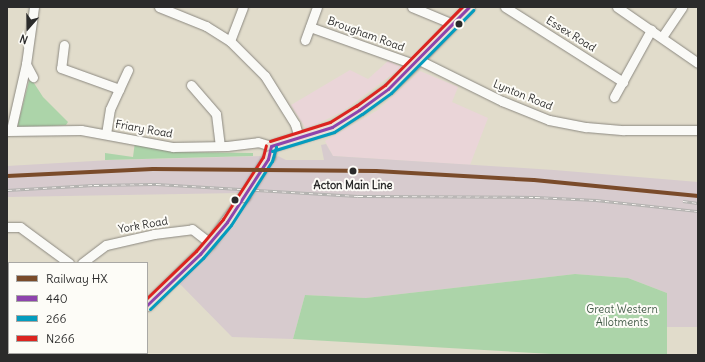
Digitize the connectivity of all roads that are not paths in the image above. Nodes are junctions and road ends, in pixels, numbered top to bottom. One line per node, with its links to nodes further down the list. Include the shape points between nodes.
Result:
1 (34, 7): 19 (street, Friary Road)
2 (243, 7): 15 (street)
3 (317, 7): 11 (street)
4 (412, 7): 10 (street)
5 (468, 7): 10 (main road)
6 (505, 7): 22 (street, Essex Road)
7 (618, 7): 12 (street)
8 (682, 7): 13 (street)
9 (165, 8): 15 (street, via 206,26)
10 (452, 24): 17 (main road)
11 (310, 27): 14 (street); 17 (street, Brougham Road)
12 (651, 30): 13 (street); 22 (street)
13 (662, 37): 18 (street)
14 (305, 40)
15 (230, 41): 29 (street, via 264,76 295,124)
16 (64, 45): 24 (street, via 61,68)
17 (416, 62): 27 (street, Lynton Road, via 549,120 586,127 624,130); 29 (main road, via 388,89 359,110 332,127)
18 (698, 63)
19 (26, 64): 21 (street); 26 (street, Friary Road)
20 (128, 70): 24 (street)
21 (33, 77)
22 (623, 82): 25 (street)
23 (191, 85): 30 (street, via 216,114)
24 (119, 89): 28 (street, via 110,109)
25 (614, 97)
26 (9, 130): 28 (street, Friary Road, via 59,129)
27 (698, 130)
28 (106, 134): 30 (street, Friary Road, via 173,147)
29 (299, 138): 31 (main road)
30 (220, 146): 31 (street, Friary Road, via 258,142)
31 (270, 151): 33 (main road, bridge, via 244,196)
32 (7, 227): 34 (street, via 20,227)
33 (210, 243): 35 (street, York Road, via 192,229 154,234 106,245); 36 (main road)
34 (68, 262)
35 (83, 262)
36 (148, 304)

